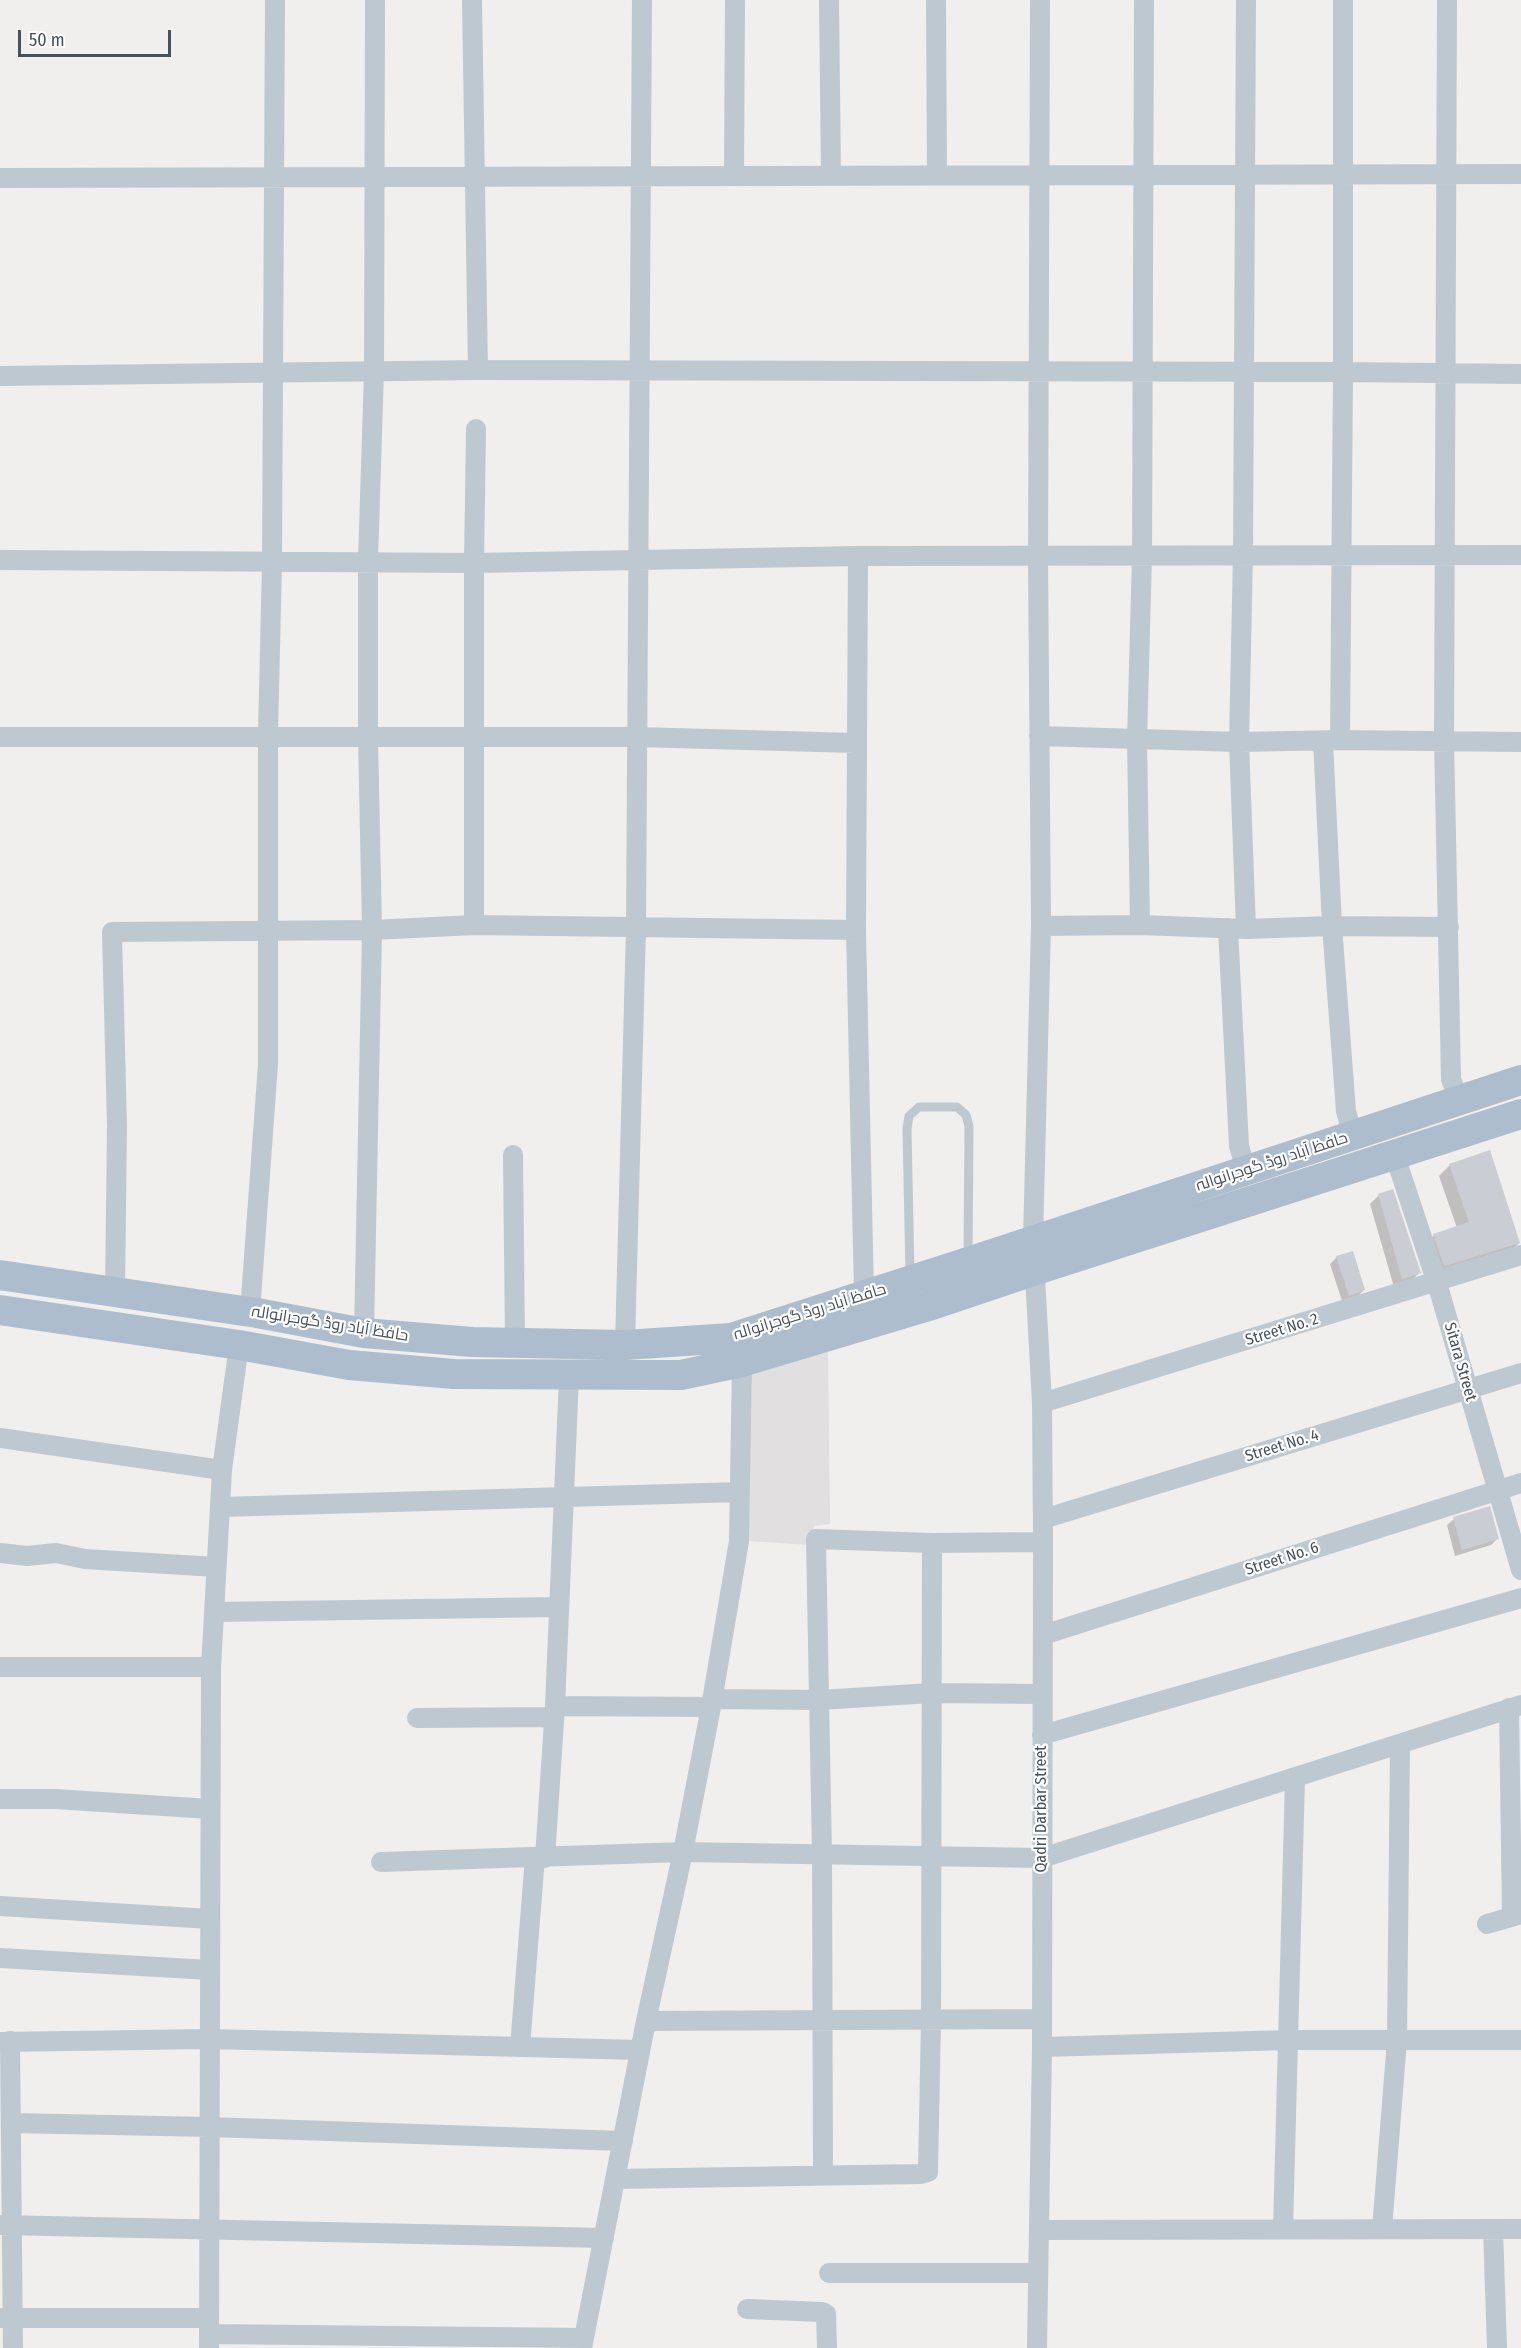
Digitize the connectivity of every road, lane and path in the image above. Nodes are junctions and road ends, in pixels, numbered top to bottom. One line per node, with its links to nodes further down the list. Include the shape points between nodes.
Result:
1 (275, 0): 22 (street)
2 (375, 0): 23 (street)
3 (472, 0): 24 (street)
4 (642, 0): 25 (street)
5 (735, 0): 14 (street)
6 (829, 0): 15 (street)
7 (936, 0): 16 (street)
8 (1040, 0): 17 (street, Qadri Darbar Street)
9 (1144, 0): 18 (street)
10 (1246, 0): 19 (street)
11 (1343, 0): 20 (street)
12 (1447, 0): 21 (street)
13 (1521, 174): 21 (street)
14 (734, 175): 15 (street); 25 (street)
15 (831, 175): 16 (street)
16 (937, 175): 17 (street)
17 (1040, 175): 18 (street); 33 (street, Qadri Darbar Street)
18 (1144, 175): 19 (street); 30 (street)
19 (1245, 175): 20 (street); 34 (street)
20 (1342, 175): 21 (street); 31 (street)
21 (1446, 175): 35 (street)
22 (273, 176): 23 (street); 26 (street); 32 (street)
23 (374, 176): 24 (street); 28 (street)
24 (473, 176): 25 (street); 27 (street)
25 (641, 176): 29 (street)
26 (0, 178)
27 (478, 370): 28 (street); 29 (street)
28 (374, 371): 32 (street); 48 (street)
29 (639, 371): 33 (street); 46 (street)
30 (1141, 372): 33 (street); 34 (street); 44 (street)
31 (1343, 372): 34 (street); 35 (street); 40 (street)
32 (272, 373): 37 (street); 49 (street)
33 (1039, 373): 45 (street, Qadri Darbar Street)
34 (1244, 373): 39 (street)
35 (1445, 373): 36 (street); 41 (street)
36 (1521, 374)
37 (0, 376)
38 (476, 429): 50 (street)
39 (1243, 554): 40 (street); 44 (street); 60 (street)
40 (1341, 554): 41 (street); 58 (street)
41 (1444, 554): 42 (street); 59 (street)
42 (1521, 555)
43 (858, 556): 45 (street); 46 (street); 62 (street)
44 (1142, 556): 45 (street); 57 (street)
45 (1038, 557): 54 (street, Qadri Darbar Street)
46 (638, 559): 50 (street); 56 (street)
47 (0, 560): 49 (street)
48 (368, 561): 49 (street); 50 (street); 52 (street)
49 (272, 562): 51 (street)
50 (474, 563): 53 (street)
51 (268, 735): 52 (street); 55 (street); 72 (street)
52 (368, 736): 53 (street); 70 (street)
53 (475, 736): 56 (street); 63 (street)
54 (1039, 736): 57 (street); 65 (street, Qadri Darbar Street)
55 (0, 737)
56 (637, 737): 62 (street); 67 (street)
57 (1137, 739): 60 (street); 64 (street)
58 (1332, 740): 59 (street); 60 (street); 66 (street)
59 (1444, 740): 61 (street); 68 (street)
60 (1239, 742): 69 (street)
61 (1521, 742)
62 (855, 743): 71 (street)
63 (474, 925): 67 (street); 70 (street)
64 (1140, 925): 65 (street); 69 (street)
65 (1041, 926): 80 (street, Qadri Darbar Street)
66 (1332, 926): 68 (street); 69 (street); 76 (street, via 1346,1111)
67 (636, 927): 71 (street); 94 (street)
68 (1449, 927): 74 (street, via 1451,1080)
69 (1237, 929): 79 (street, via 1239,1146)
70 (372, 930): 72 (street); 91 (street)
71 (855, 930): 88 (street)
72 (268, 931): 87 (street, via 112,932 117,1126); 90 (street, via 268,1064)
73 (1521, 1080): 74 (main road, حافظ آباد روڈ گوجرانوالہ)
74 (1459, 1101): 76 (main road, حافظ آباد روڈ گوجرانوالہ)
75 (1521, 1114): 78 (main road, حافظ آباد روڈ گوجرانوالہ)
76 (1353, 1136): 79 (main road, حافظ آباد روڈ گوجرانوالہ)
77 (513, 1155): 92 (street)
78 (1395, 1156): 83 (main road, حافظ آباد روڈ گوجرانوالہ); 86 (street, Sitara Street)
79 (1246, 1170): 80 (main road, حافظ آباد روڈ گوجرانوالہ)
80 (1033, 1240): 82 (main road, حافظ آباد روڈ گوجرانوالہ); 83 (street, Qadri Darbar Street)
81 (1521, 1255): 86 (street, Street No. 2)
82 (968, 1262): 85 (main road, حافظ آباد روڈ گوجرانوالہ); 85 (lane, via 966,1115 957,1107 920,1107 909,1116 907,1129)
83 (1036, 1270): 95 (main road, حافظ آباد روڈ گوجرانوالہ); 99 (street, Qadri Darbar Street)
84 (0, 1275): 87 (main road, حافظ آباد روڈ گوجرانوالہ)
85 (910, 1281): 88 (main road, حافظ آباد روڈ گوجرانوالہ)
86 (1437, 1282): 98 (street, Sitara Street); 99 (street, Street No. 2)
87 (115, 1291): 90 (main road, حافظ آباد روڈ گوجرانوالہ)
88 (864, 1295): 94 (main road, حافظ آباد روڈ گوجرانوالہ, via 731,1338)
89 (0, 1310): 93 (main road, حافظ آباد روڈ گوجرانوالہ)
90 (250, 1312): 91 (main road, حافظ آباد روڈ گوجرانوالہ)
91 (364, 1333): 92 (main road, حافظ آباد روڈ گوجرانوالہ)
92 (515, 1343): 94 (main road, حافظ آباد روڈ گوجرانوالہ)
93 (239, 1345): 97 (main road, حافظ آباد روڈ گوجرانوالہ, via 349,1365 454,1374); 101 (street)
94 (626, 1345)
95 (742, 1362): 97 (main road, حافظ آباد روڈ گوجرانوالہ, via 681,1375); 104 (street)
96 (1521, 1373): 98 (street, Street No. 4)
97 (569, 1376): 105 (street)
98 (1467, 1390): 103 (street, Sitara Street); 107 (street, Street No. 4)
99 (1042, 1403): 107 (street, Qadri Darbar Street)
100 (0, 1438): 101 (street)
101 (222, 1470): 106 (street)
102 (1521, 1483): 103 (street, Street No. 6)
103 (1497, 1491): 112 (street, Sitara Street); 116 (street, Street No. 6)
104 (740, 1492): 105 (street); 122 (street, via 739,1541)
105 (564, 1497): 106 (street); 114 (street)
106 (219, 1507): 111 (street)
107 (1043, 1519): 108 (street, Qadri Darbar Street)
108 (1043, 1542): 109 (street); 116 (street, Qadri Darbar Street)
109 (932, 1543): 119 (street); 121 (street, via 816,1539)
110 (0, 1553): 111 (street, via 56,1553 85,1559)
111 (216, 1567): 115 (street)
112 (1521, 1570)
113 (1521, 1598): 126 (street)
114 (559, 1607): 115 (street); 124 (street)
115 (214, 1612): 118 (street)
116 (1043, 1635): 120 (street, Qadri Darbar Street)
117 (0, 1667): 118 (street)
118 (211, 1667): 130 (street)
119 (931, 1693): 120 (street); 121 (street); 133 (street)
120 (1042, 1694): 126 (street, Qadri Darbar Street)
121 (820, 1700): 122 (street); 132 (street)
122 (712, 1703): 124 (street); 131 (street)
123 (1515, 1706): 127 (street); 138 (street)
124 (554, 1711): 125 (street); 134 (street)
125 (417, 1718)
126 (1042, 1735): 135 (street, Qadri Darbar Street)
127 (1400, 1744): 128 (street); 149 (street)
128 (1295, 1778): 135 (street); 148 (street)
129 (0, 1799): 130 (street)
130 (210, 1809): 139 (street)
131 (683, 1852): 132 (street); 134 (street); 144 (street)
132 (822, 1855): 133 (street); 146 (street)
133 (932, 1856): 135 (street); 145 (street)
134 (540, 1858): 136 (street); 152 (street)
135 (1042, 1858): 143 (street, Qadri Darbar Street)
136 (381, 1862)
137 (0, 1906): 139 (street)
138 (1517, 1915): 140 (street)
139 (210, 1919): 142 (street)
140 (1487, 1924)
141 (0, 1958): 142 (street)
142 (210, 1970): 147 (street)
143 (1042, 2019): 145 (street); 153 (street, Qadri Darbar Street)
144 (646, 2021): 146 (street); 154 (street)
145 (931, 2021): 146 (street); 159 (street, via 928,2172)
146 (823, 2022): 159 (street)
147 (210, 2039): 151 (street); 152 (street); 156 (street)
148 (1288, 2040): 149 (street); 153 (street); 163 (street)
149 (1398, 2040): 150 (street); 164 (street)
150 (1521, 2040)
151 (5, 2041): 155 (street)
152 (520, 2046): 154 (street)
153 (1042, 2047): 167 (street, Qadri Darbar Street)
154 (640, 2050): 157 (street)
155 (11, 2123): 156 (street); 158 (street)
156 (210, 2127): 157 (street); 162 (street)
157 (623, 2141): 160 (street)
158 (5, 2149): 161 (street)
159 (823, 2175): 160 (street)
160 (615, 2179): 168 (street)
161 (6, 2225): 162 (street); 172 (street)
162 (209, 2229): 168 (street); 173 (street)
163 (1284, 2229): 164 (street); 167 (street)
164 (1382, 2229): 165 (street)
165 (1493, 2229): 166 (street); 178 (street)
166 (1521, 2229)
167 (1039, 2230): 170 (street, Qadri Darbar Street)
168 (604, 2238): 174 (street)
169 (829, 2273): 170 (street)
170 (1038, 2273): 177 (street, Qadri Darbar Street)
171 (747, 2309): 176 (street, via 822,2312 827,2319)
172 (6, 2318): 173 (street); 175 (street)
173 (209, 2333): 174 (street)
174 (583, 2343)
175 (13, 2348)
176 (827, 2348)
177 (1037, 2348)
178 (1497, 2348)

